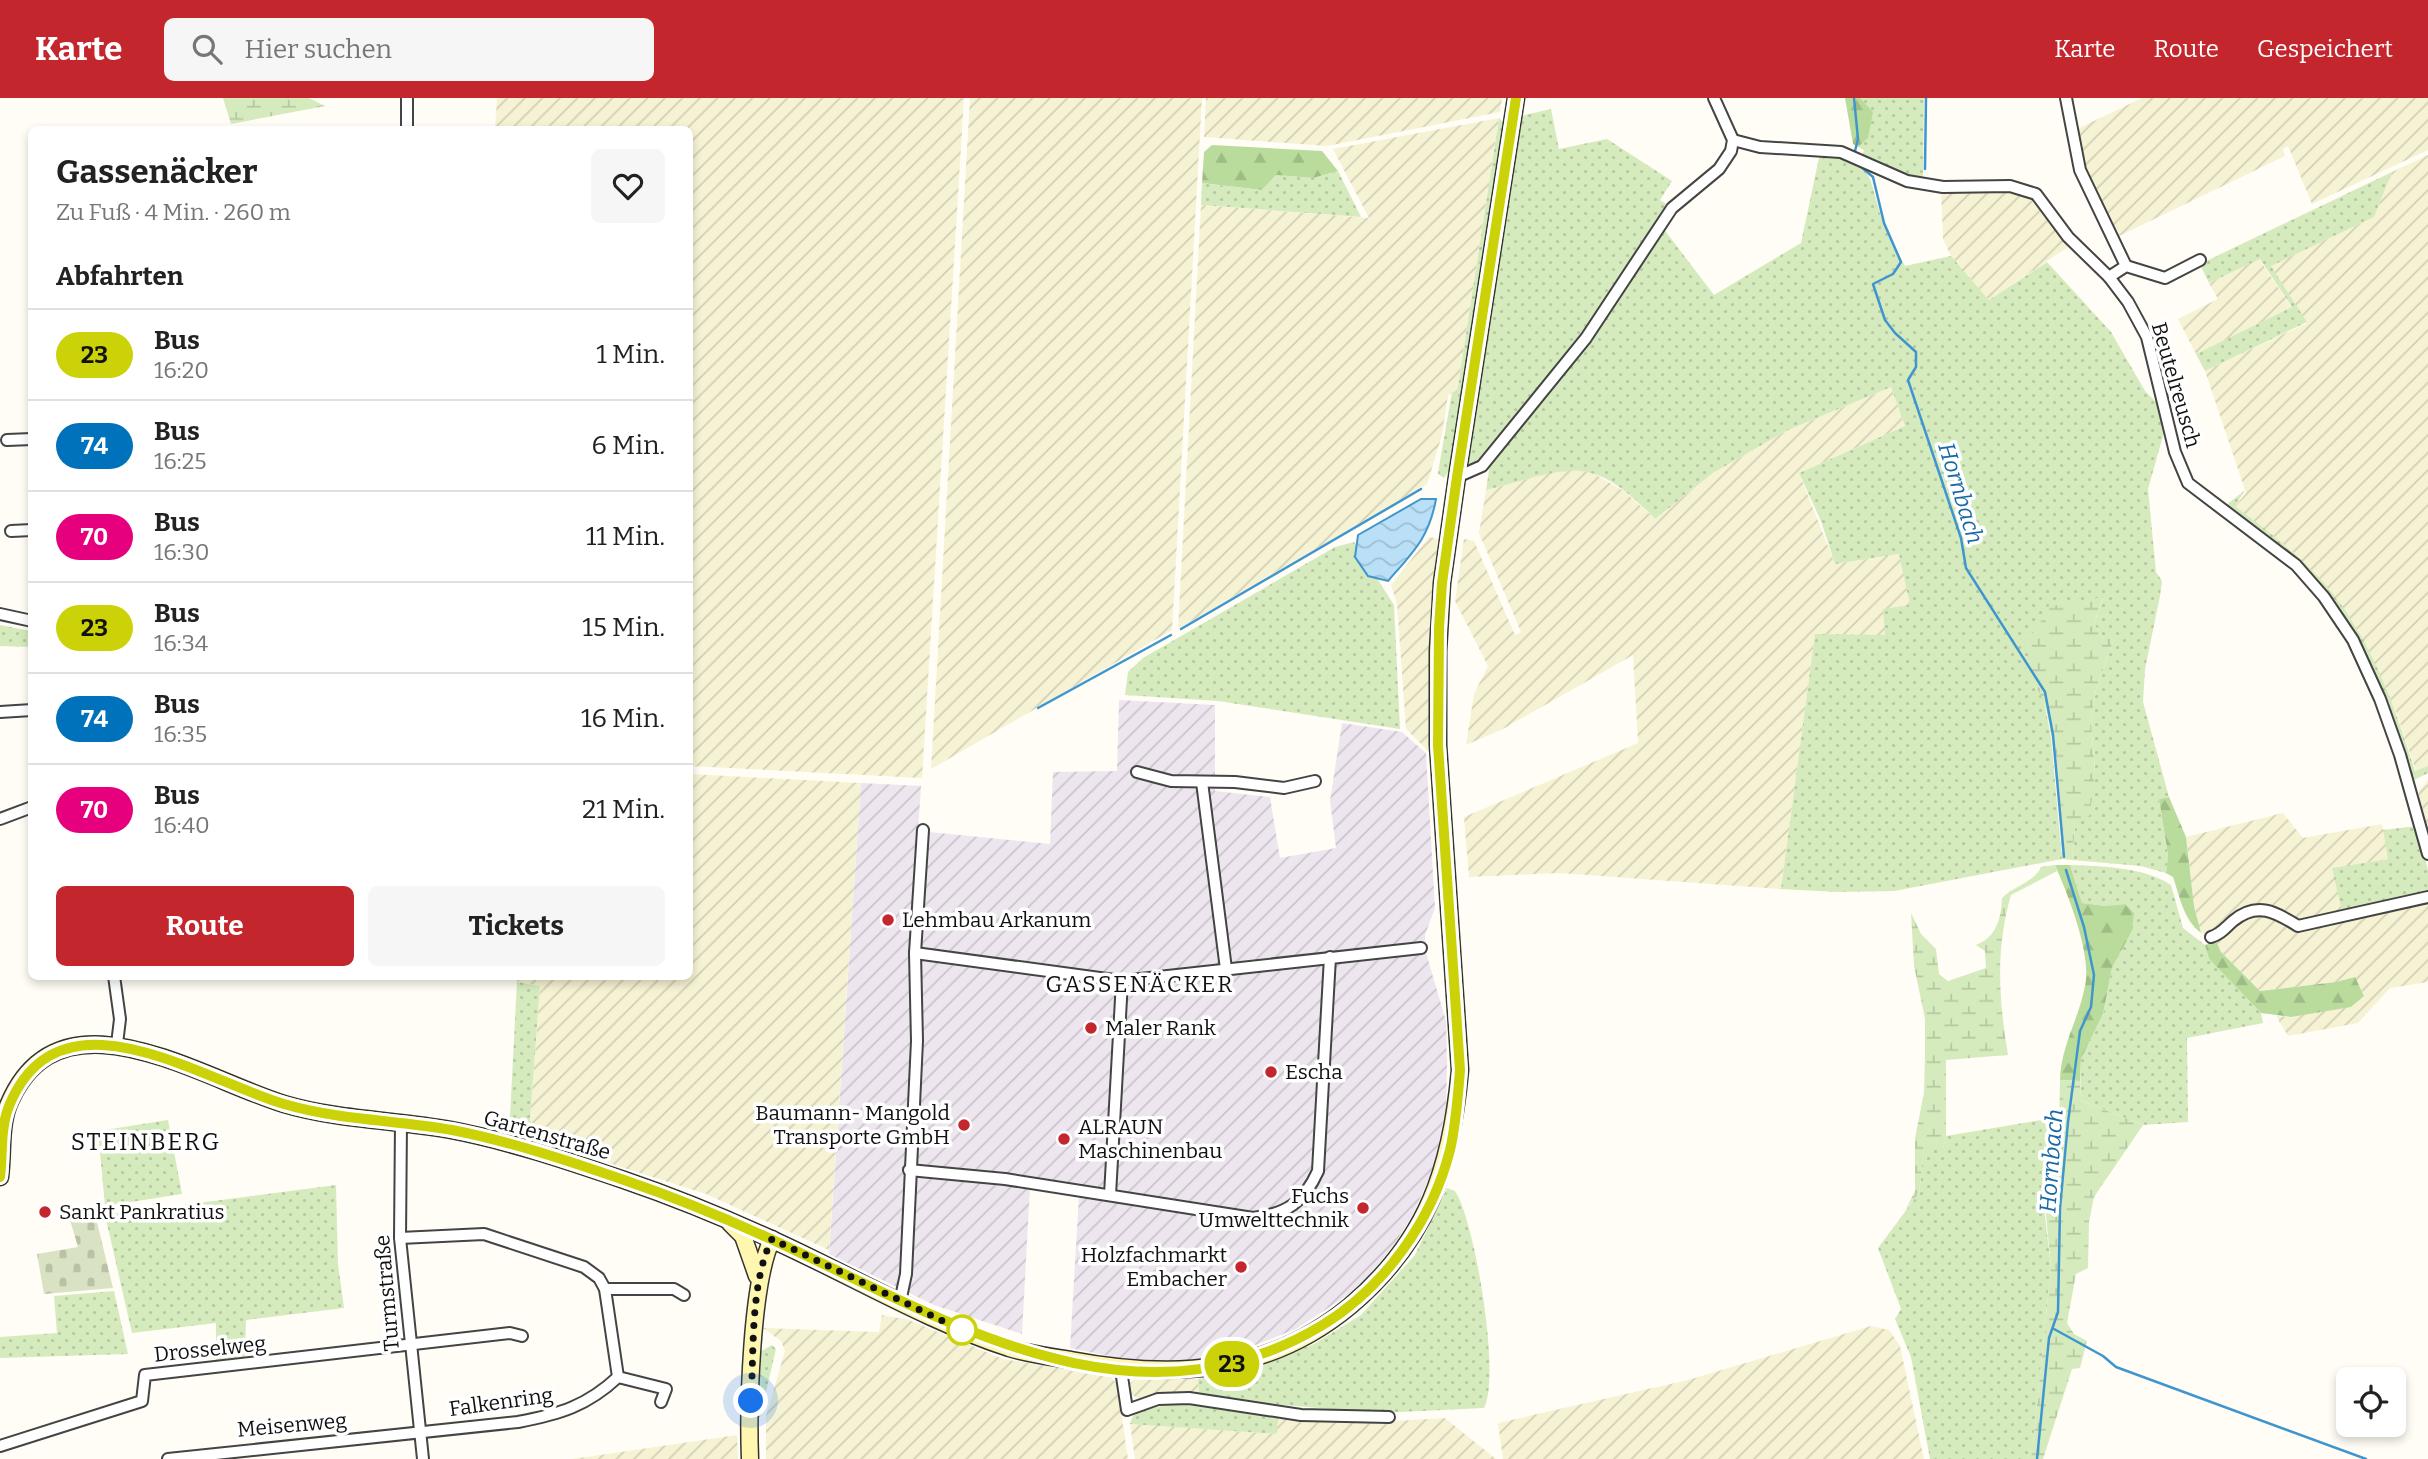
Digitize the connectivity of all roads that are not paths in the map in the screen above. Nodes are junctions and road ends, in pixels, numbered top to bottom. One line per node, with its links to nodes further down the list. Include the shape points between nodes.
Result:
1 (407, 98): 5 (street)
2 (1516, 98): 12 (main road, Gartenstraße)
3 (1714, 98): 6 (street)
4 (2066, 98): 8 (street, via 2080,170)
5 (407, 126)
6 (1733, 139): 9 (street, Beutelreusch, via 1760,147 1841,152 1907,181 1943,187 2010,186 2036,194 2068,237); 12 (street, via 1731,151 1718,169 1672,208 1627,281 1560,372 1482,466)
7 (2200, 260): 8 (street, via 2165,278)
8 (2126, 266): 9 (street)
9 (2109, 276): 25 (street, Beutelreusch, via 2147,337 2175,452 2188,483 2296,565 2353,640 2380,699)
10 (28, 439): 11 (street)
11 (7, 440)
12 (1457, 477): 49 (main road, Gartenstraße, via 1442,583 1437,696 1460,1070 1456,1119 1442,1177 1400,1255 1379,1279 1336,1317 1295,1342 1258,1357 1182,1371)
13 (28, 530): 14 (street)
14 (11, 531)
15 (0, 614): 16 (street)
16 (28, 620)
17 (28, 710): 18 (street)
18 (0, 712)
19 (1137, 772): 21 (street, via 1171,781)
20 (1315, 781): 21 (street, via 1284,788)
21 (1202, 782): 31 (street)
22 (28, 808): 23 (street)
23 (0, 819)
24 (923, 830): 29 (street)
25 (2428, 854)
26 (2428, 897): 27 (street, via 2298,926 2274,910 2256,910)
27 (2210, 937)
28 (1420, 948): 30 (street)
29 (915, 953): 33 (street); 37 (street, via 917,1041)
30 (1330, 957): 31 (street); 39 (street, via 1318,1171 1310,1190 1293,1207 1253,1218)
31 (1226, 969): 33 (street)
32 (115, 980): 34 (street, via 120,1019)
33 (1122, 981): 39 (street)
34 (117, 1044): 35 (main road, via 93,1042 58,1050 30,1072); 36 (main road, Gartenstraße, via 282,1103 326,1114)
35 (4, 1106): 38 (main road)
36 (401, 1122): 40 (main road, Gartenstraße, via 456,1131 621,1178); 41 (street, Turmstraße)
37 (909, 1170): 39 (street); 46 (street, via 906,1274)
38 (0, 1177)
39 (1110, 1195)
40 (729, 1221): 42 (main road, Gartenstraße); 43 (main road, via 743,1236)
41 (400, 1238): 44 (street, via 484,1234 584,1267); 48 (street, Turmstraße)
42 (772, 1239): 43 (main road, via 763,1257); 46 (main road, Gartenstraße)
43 (760, 1280): 57 (main road)
44 (605, 1289): 45 (street, via 674,1289); 50 (street)
45 (684, 1295)
46 (900, 1302): 49 (main road, Gartenstraße, via 1015,1350)
47 (522, 1336): 48 (street, via 510,1333)
48 (411, 1345): 53 (street, Turmstraße); 54 (street, Drosselweg, via 145,1375 142,1402)
49 (1121, 1370): 52 (street, via 1126,1410 1158,1399 1189,1398 1301,1415)
50 (618, 1377): 51 (street, via 666,1389); 53 (street, Falkenring, via 600,1394 562,1413)
51 (661, 1402)
52 (1389, 1417)
53 (421, 1432): 55 (street, Meisenweg); 56 (street, Turmstraße)
54 (0, 1446)
55 (168, 1459)
56 (423, 1459)
57 (750, 1459)

